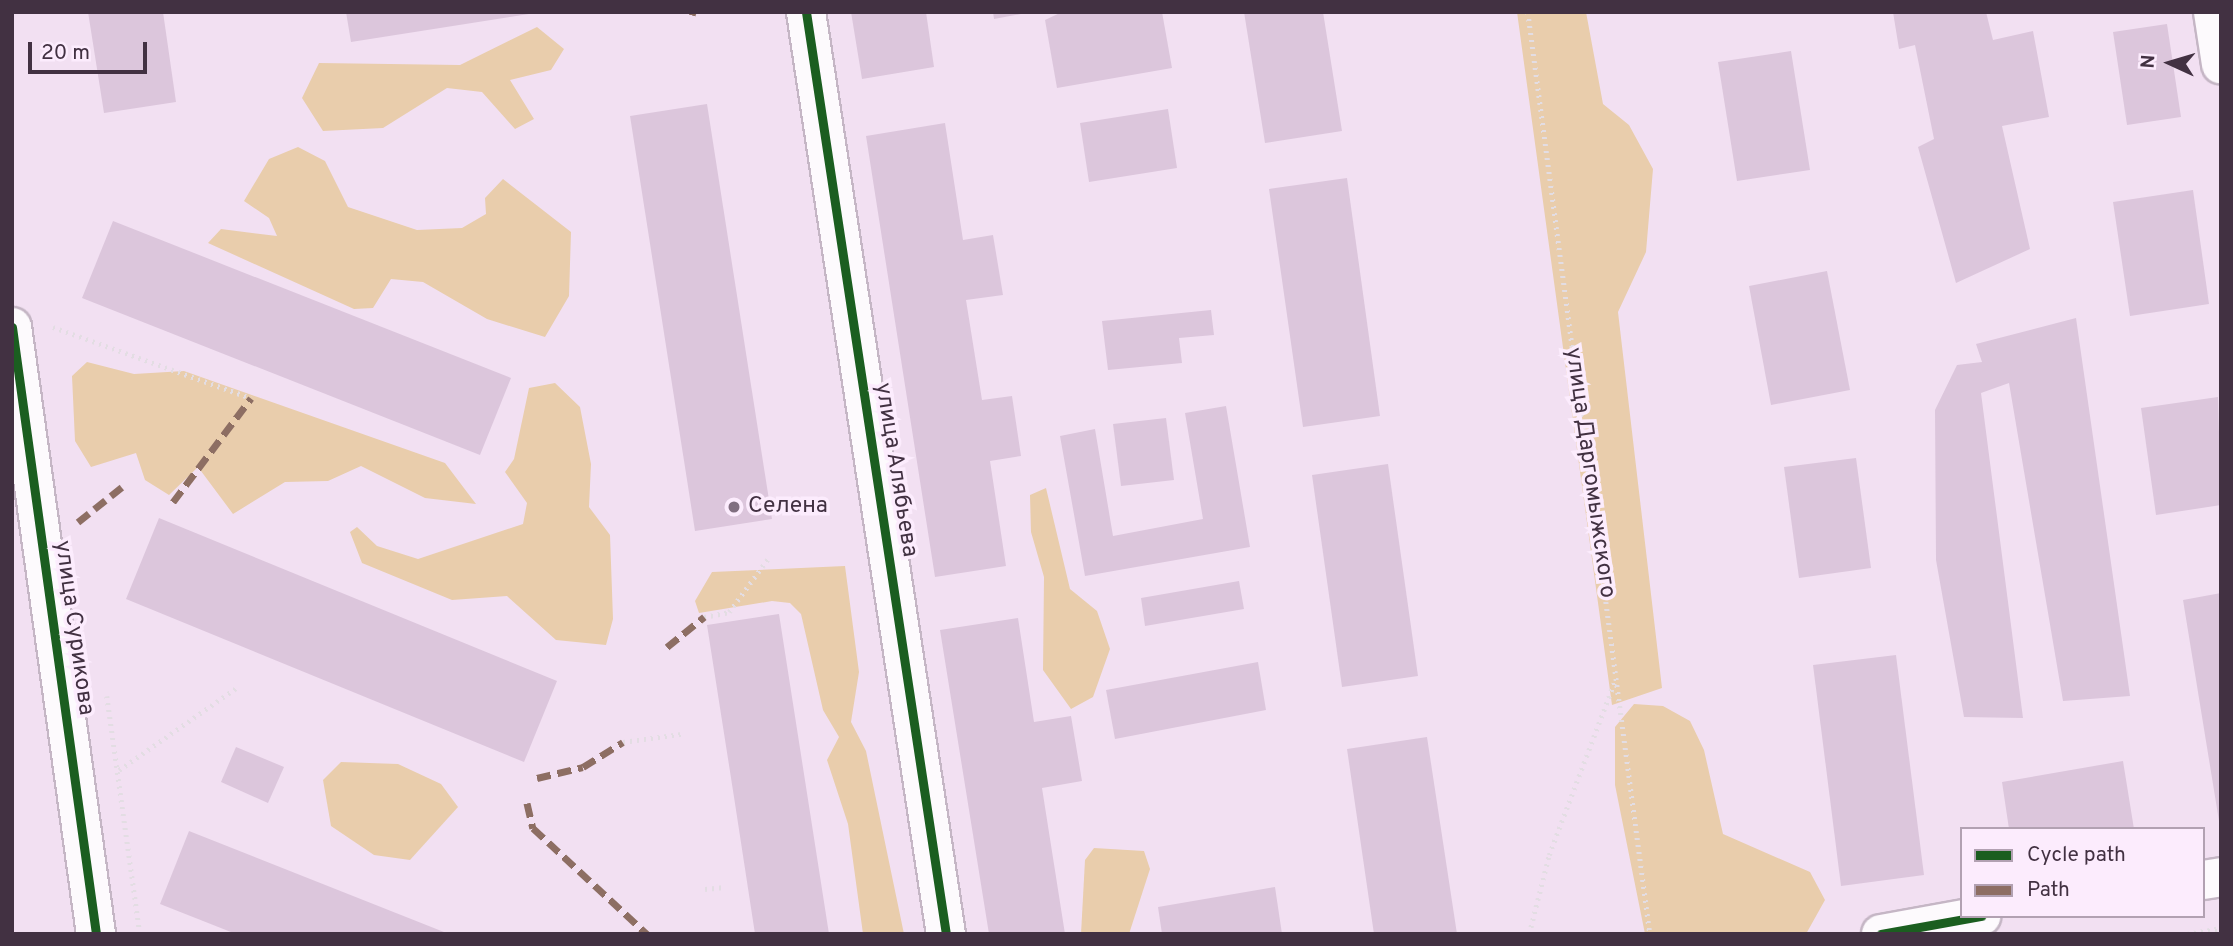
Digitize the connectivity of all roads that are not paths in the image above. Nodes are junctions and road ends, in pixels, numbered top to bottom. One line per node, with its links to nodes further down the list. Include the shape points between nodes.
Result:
1 (806, 12): 7 (street, улица Алябьева)
2 (2213, 12): 3 (street)
3 (2221, 64)
4 (25, 324): 6 (street, улица Сурикова)
5 (1970, 918): 8 (street)
6 (96, 934)
7 (946, 934)
8 (1881, 934)

